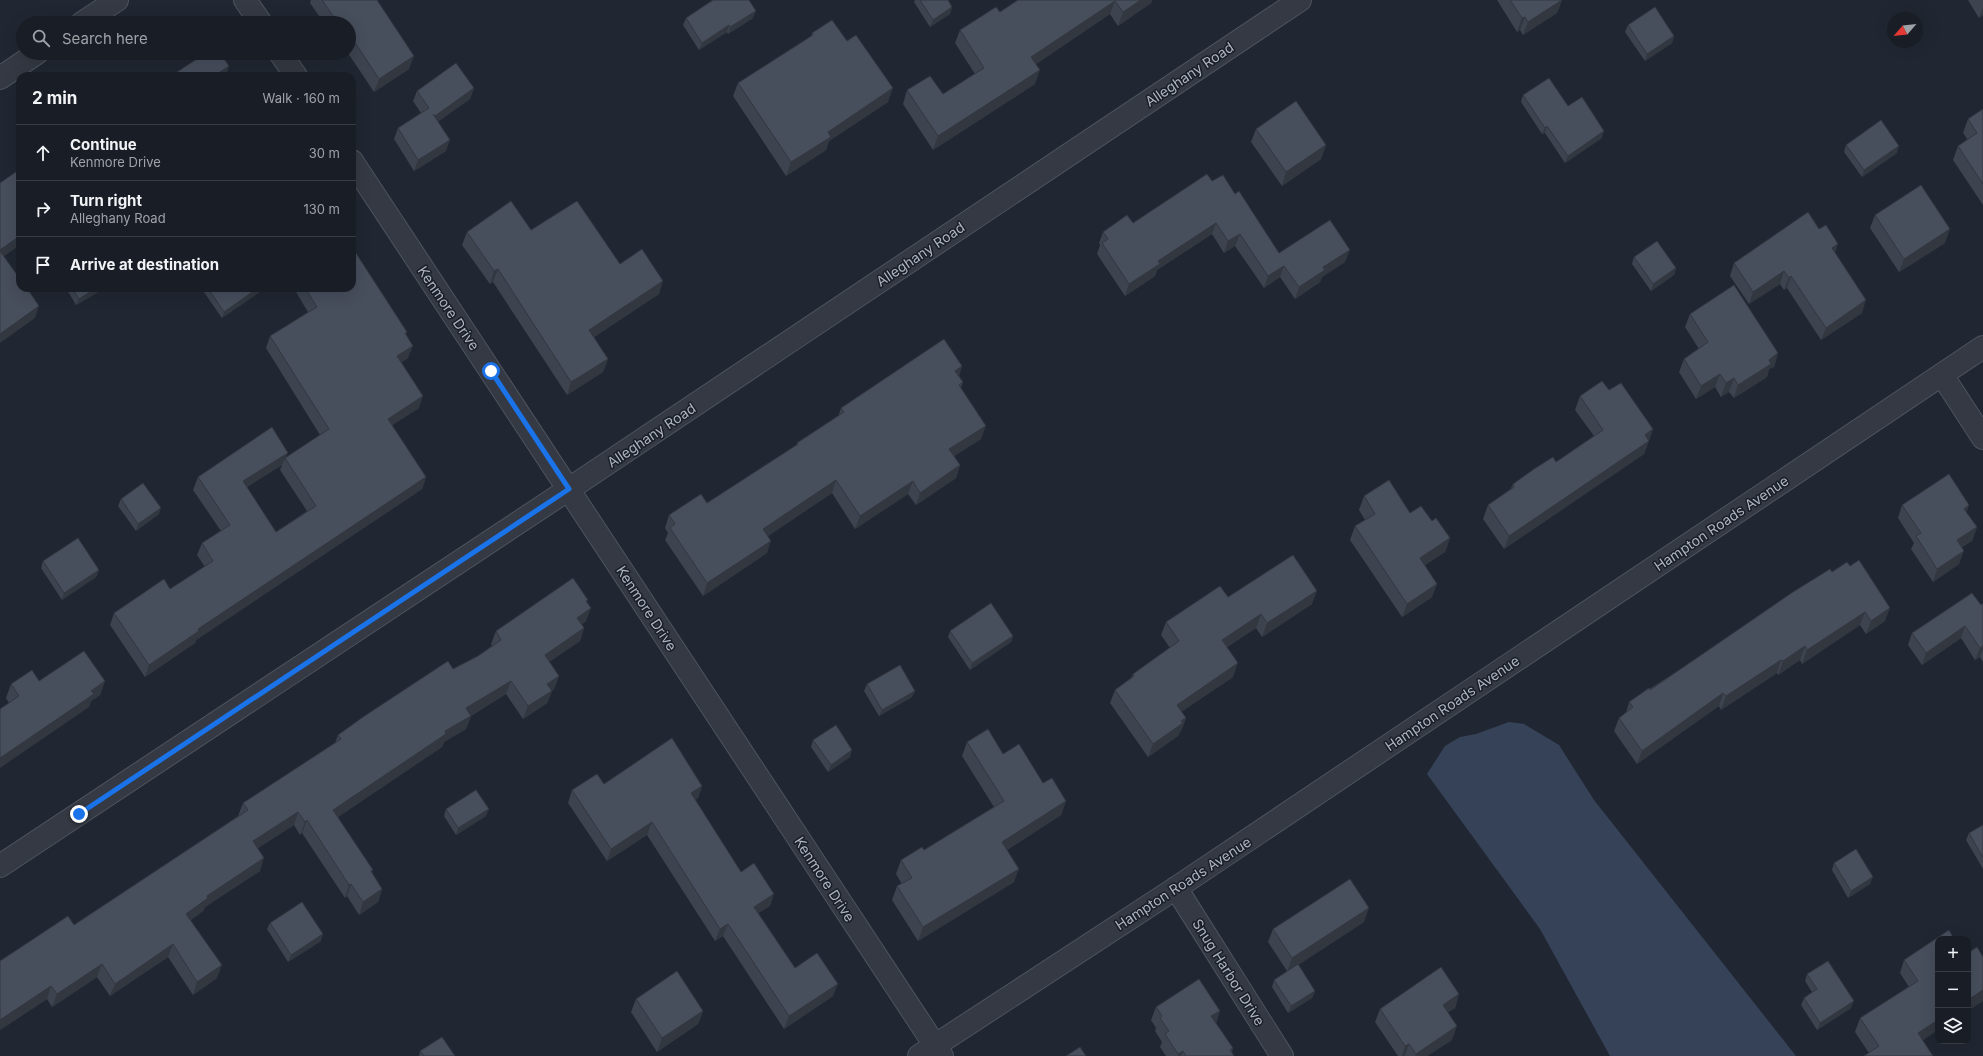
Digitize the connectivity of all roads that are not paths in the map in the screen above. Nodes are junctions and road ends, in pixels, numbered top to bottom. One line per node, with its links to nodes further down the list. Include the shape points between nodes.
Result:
1 (117, 0): 4 (street)
2 (245, 0): 5 (street)
3 (1300, 0): 14 (street, Alleghany Road)
4 (93, 16)
5 (256, 16)
6 (27, 60): 9 (street)
7 (285, 60): 8 (street)
8 (293, 72)
9 (0, 78)
10 (356, 167): 14 (street, Kenmore Drive)
11 (1983, 347): 12 (street, Hampton Roads Avenue)
12 (1942, 375): 13 (street); 16 (street, Hampton Roads Avenue)
13 (1983, 438)
14 (569, 489): 15 (street, Alleghany Road); 17 (street, Kenmore Drive)
15 (0, 866)
16 (1176, 888): 17 (street, Hampton Roads Avenue); 18 (street, Snug Harbor Drive)
17 (932, 1052)
18 (1282, 1056)

